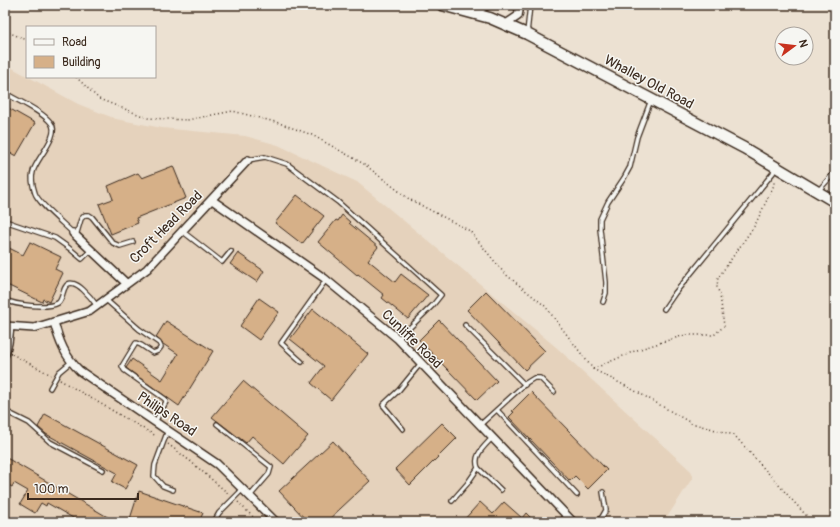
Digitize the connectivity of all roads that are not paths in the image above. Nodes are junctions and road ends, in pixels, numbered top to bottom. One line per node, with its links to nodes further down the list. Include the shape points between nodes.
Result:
1 (442, 5): 5 (street, Whalley Old Road)
2 (488, 5): 5 (street)
3 (518, 5): 6 (street, via 518,16)
4 (530, 5): 7 (lane)
5 (472, 10): 6 (street, Whalley Old Road)
6 (506, 24): 7 (street, Whalley Old Road)
7 (527, 34): 9 (street, Whalley Old Road)
8 (5, 93): 18 (lane, via 52,123 54,131 33,172 35,195)
9 (651, 99): 11 (street, Whalley Old Road, via 744,148); 26 (lane, via 630,166 600,218 606,282)
10 (248, 160): 14 (street, Croft Head Road); 32 (lane, via 265,157 287,164 338,202 441,295)
11 (774, 170): 13 (street, Whalley Old Road); 28 (lane)
12 (835, 172): 13 (lane)
13 (817, 192): 15 (street, Whalley Old Road)
14 (212, 200): 17 (street, Croft Head Road); 22 (street, Cunliffe Road)
15 (835, 202)
16 (5, 221): 20 (lane, via 55,238 82,260)
17 (182, 231): 21 (lane, via 222,262); 23 (street, Croft Head Road, via 147,269)
18 (74, 234): 19 (lane, via 85,215 89,215 113,243 120,246); 20 (street)
19 (133, 242)
20 (91, 250): 23 (street)
21 (231, 251)
22 (326, 280): 32 (street, Cunliffe Road); 35 (lane, via 281,343)
23 (126, 284): 24 (street, Croft Head Road)
24 (106, 299): 27 (street, Croft Head Road); 42 (lane, via 161,347 153,353 136,344 122,366 165,399 166,402)
25 (5, 300): 27 (lane, via 14,304 57,304 66,286 73,284 86,291)
26 (603, 302)
27 (97, 306): 29 (street, Croft Head Road, via 90,311)
28 (664, 309)
29 (54, 322): 31 (street, Croft Head Road, via 34,328); 34 (street, Philips Road, via 59,340)
30 (465, 325): 37 (lane)
31 (7, 327): 33 (street)
32 (398, 339): 36 (street, Cunliffe Road)
33 (8, 354)
34 (71, 362): 38 (lane, via 61,370); 42 (street, Philips Road, via 80,371)
35 (302, 362)
36 (421, 363): 44 (street, Cunliffe Road); 45 (lane, via 400,390 383,405)
37 (525, 385): 39 (lane, via 534,378 540,378); 40 (lane)
38 (50, 388)
39 (554, 392)
40 (497, 410): 44 (lane); 54 (lane)
41 (5, 411): 49 (lane, via 29,424 50,442)
42 (155, 422): 46 (street, Philips Road)
43 (217, 424): 55 (lane, via 271,467 269,474)
44 (480, 425): 47 (street, Cunliffe Road)
45 (404, 429)
46 (168, 430): 50 (street, Philips Road, via 217,464); 51 (lane, via 154,464 154,476 163,486)
47 (492, 438): 48 (lane, via 476,457); 59 (street, Cunliffe Road)
48 (478, 468): 52 (lane); 56 (lane)
49 (103, 470)
50 (243, 489): 55 (street, Philips Road); 57 (lane, via 219,513)
51 (173, 490)
52 (500, 490)
53 (603, 492): 60 (lane, via 606,510)
54 (577, 494)
55 (250, 496): 58 (street, Philips Road)
56 (452, 500)
57 (214, 522)
58 (276, 522)
59 (573, 522)
60 (596, 522)

